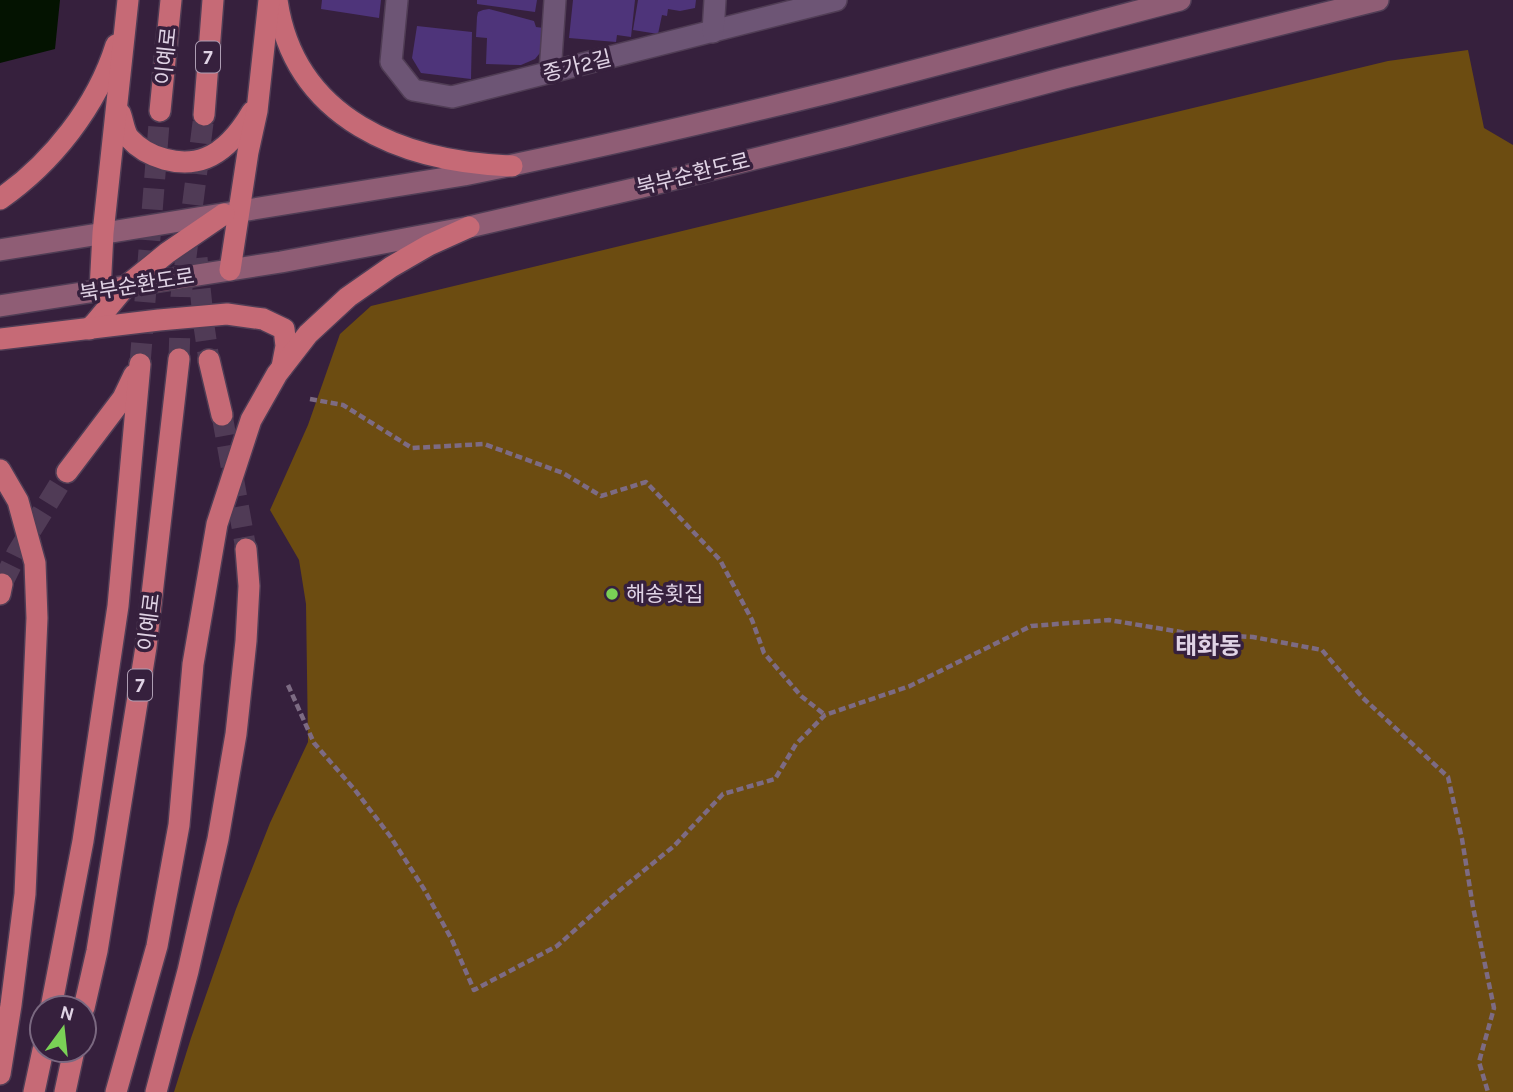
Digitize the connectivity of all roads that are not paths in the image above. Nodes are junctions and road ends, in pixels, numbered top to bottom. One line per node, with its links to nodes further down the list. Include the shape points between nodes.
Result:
1 (171, 0): 16 (highway, 이예로 / 7)
2 (213, 0): 17 (highway, 이예로 / 7)
3 (269, 0): 14 (highway)
4 (277, 0): 18 (highway, via 294,57 317,91 343,115 371,134 407,149 456,161)
5 (397, 0): 13 (street, 종가2길, via 391,62 413,90 452,97)
6 (555, 0): 13 (street)
7 (715, 0): 12 (street)
8 (836, 0): 12 (street, 종가2길)
9 (1181, 0): 18 (main road, via 821,95)
10 (1378, 0): 21 (main road, 북부순환도로)
11 (128, 3): 15 (highway); 19 (highway, via 111,61 92,99 58,147)
12 (713, 32): 13 (street, 종가2길)
13 (550, 72)
14 (258, 98): 15 (highway, via 243,127 208,158 174,162 155,156 127,137); 20 (highway)
15 (117, 100): 22 (highway)
16 (160, 111)
17 (204, 115)
18 (512, 166): 20 (main road)
19 (0, 199)
20 (232, 213): 22 (main road); 24 (highway); 25 (highway, via 167,253)
21 (469, 227): 24 (main road, 북부순환도로); 32 (highway, via 429,245 348,297 308,334)
22 (103, 233): 23 (main road); 26 (highway)
23 (0, 250)
24 (230, 270): 25 (main road, 북부순환도로)
25 (125, 287): 26 (main road, 북부순환도로); 28 (highway)
26 (100, 291): 27 (main road, 북부순환도로)
27 (0, 306)
28 (89, 329): 29 (highway); 32 (highway, via 227,314 263,319 284,329)
29 (0, 339)
30 (179, 359): 38 (highway, 이예로 / 7, via 146,647)
31 (209, 360): 33 (highway)
32 (281, 369): 44 (highway, via 251,420 217,524 193,664 179,825 157,946)
33 (222, 415)
34 (0, 470): 41 (highway, via 18,501 35,563 37,618 25,894)
35 (67, 472): 37 (highway, 이예로 / 7, via 123,398 140,364 118,606 83,841)
36 (246, 549): 45 (highway, via 249,586 236,734 218,839)
37 (54, 994)
38 (87, 994)
39 (40, 1064): 42 (highway)
40 (71, 1064): 43 (highway)
41 (0, 1074)
42 (34, 1092)
43 (65, 1092)
44 (116, 1092)
45 (156, 1092)

